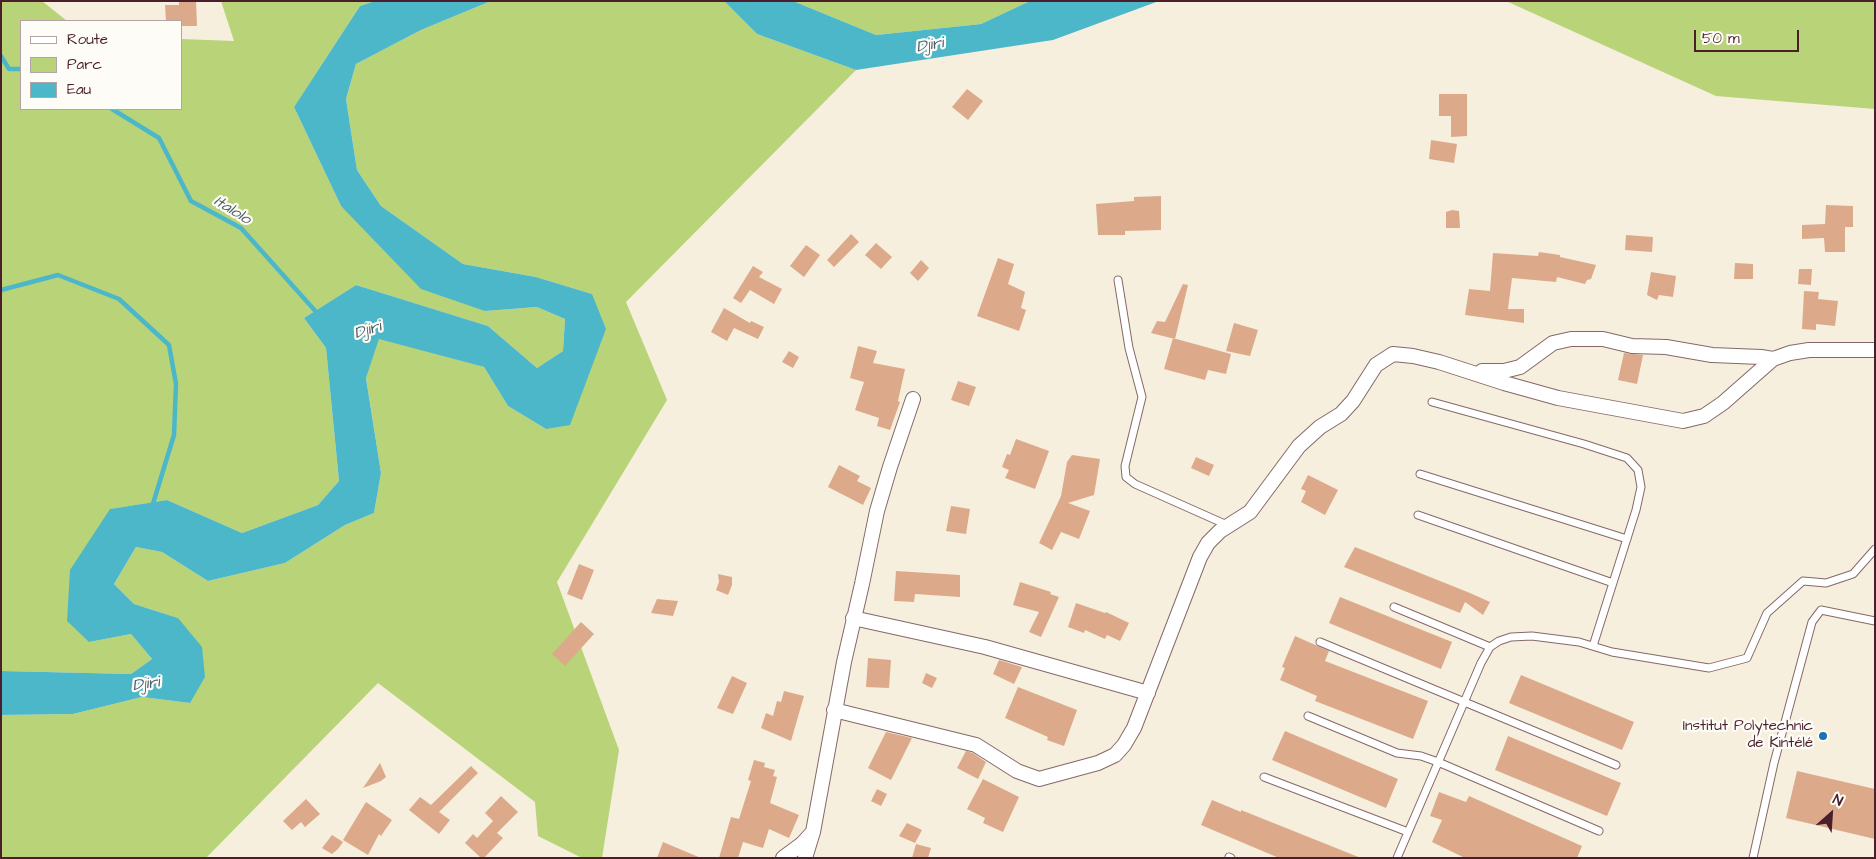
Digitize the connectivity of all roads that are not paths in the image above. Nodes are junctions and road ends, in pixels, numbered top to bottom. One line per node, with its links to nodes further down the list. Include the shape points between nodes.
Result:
1 (1118, 280): 9 (lane, via 1129,348 1142,397 1125,466 1126,477)
2 (1875, 350): 3 (street, via 1809,350)
3 (1773, 359): 4 (street, via 1637,346 1603,339 1571,339 1553,343 1520,367 1504,372); 4 (street, via 1704,416 1683,420 1558,398)
4 (1469, 370): 9 (street, via 1393,354 1376,365 1353,401 1299,446 1250,512)
5 (913, 399): 14 (street, via 877,512)
6 (1432, 402): 10 (lane, via 1627,458 1638,470 1641,487)
7 (1420, 474): 10 (lane)
8 (1418, 515): 12 (lane)
9 (1228, 526): 19 (street, via 1208,543 1200,557)
10 (1627, 539): 12 (lane)
11 (1875, 549): 17 (lane, via 1853,574 1826,583 1803,581 1767,613 1747,658 1709,668)
12 (1613, 583): 17 (lane)
13 (1394, 606): 18 (lane)
14 (853, 618): 19 (street, via 985,647); 21 (street)
15 (1875, 621): 32 (lane, via 1821,610 1812,622 1774,763)
16 (1320, 642): 20 (lane)
17 (1593, 646): 18 (lane, via 1532,636 1511,637)
18 (1490, 647): 20 (lane)
19 (1148, 693): 21 (street, via 1134,728 1115,755 1098,763 1039,779 1017,771 976,745)
20 (1465, 701): 23 (lane); 24 (lane)
21 (834, 710): 27 (street)
22 (1308, 716): 23 (lane, via 1397,753)
23 (1438, 762): 26 (lane); 28 (lane)
24 (1616, 765)
25 (1264, 777): 28 (lane)
26 (1599, 831)
27 (813, 832): 29 (street); 30 (street)
28 (1408, 832): 31 (lane)
29 (783, 858)
30 (805, 858)
31 (1397, 858)
32 (1753, 858)

